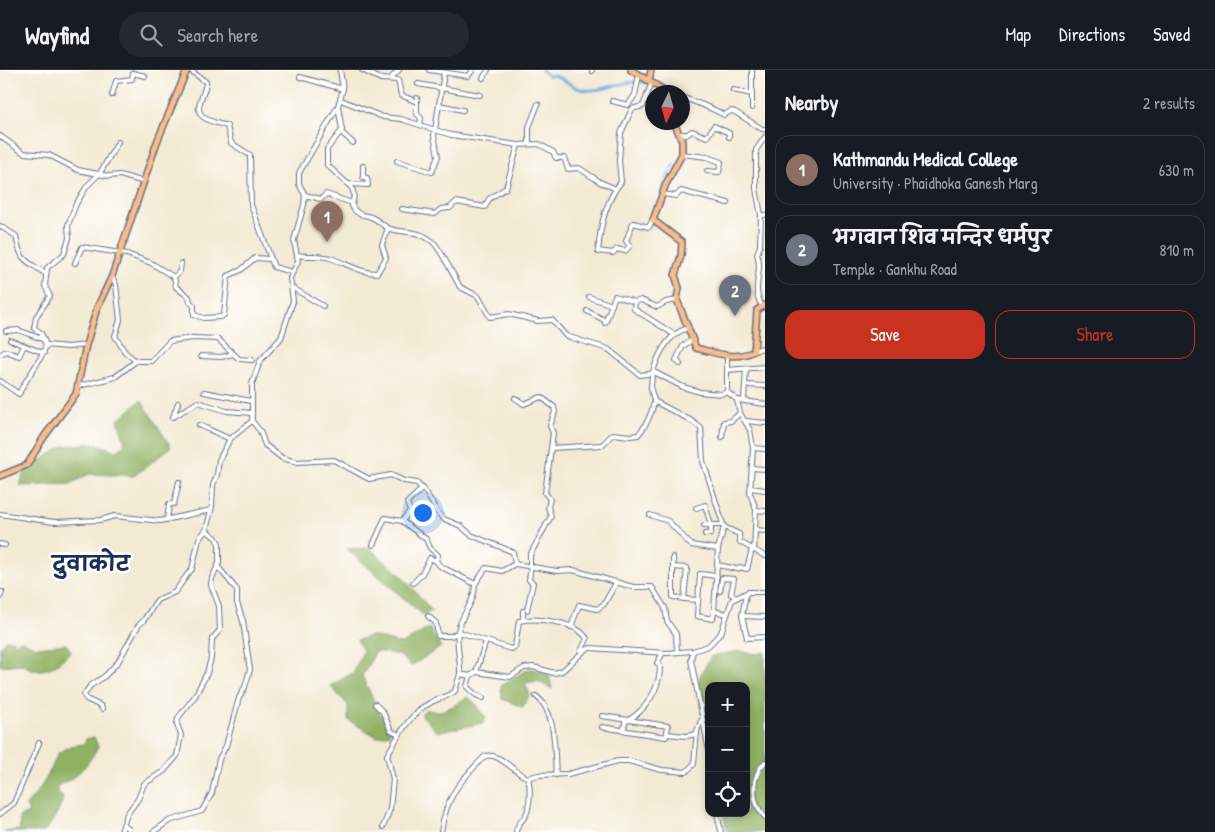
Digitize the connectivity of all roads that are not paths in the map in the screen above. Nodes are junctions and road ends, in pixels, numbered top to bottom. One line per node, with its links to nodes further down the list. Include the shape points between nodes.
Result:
1 (189, 70): 52 (main road, via 177,91); 66 (street, via 206,82 199,108 202,116 212,123 227,126 231,143 250,154 250,205)
2 (340, 70): 21 (street)
3 (362, 70): 14 (street, via 381,79)
4 (399, 70): 14 (street)
5 (429, 70): 11 (street)
6 (473, 70): 11 (street, via 468,76)
7 (488, 70): 15 (street)
8 (631, 70): 16 (main road)
9 (651, 70): 17 (main road)
10 (750, 70): 23 (street)
11 (444, 73): 20 (street)
12 (145, 76): 24 (street, via 133,73 132,79 116,81)
13 (300, 77): 21 (street)
14 (391, 78): 34 (street, via 398,80 403,96 417,100 416,114 421,118)
15 (483, 78)
16 (638, 79): 17 (main road); 27 (street, via 635,95 628,105)
17 (650, 83): 19 (main road); 54 (street, via 643,106 632,109 624,124 619,152 622,177)
18 (418, 84): 20 (street)
19 (654, 85)
20 (442, 88): 25 (street); 30 (street)
21 (343, 89): 26 (street)
22 (733, 90): 23 (street)
23 (752, 94): 32 (street)
24 (112, 95)
25 (480, 95)
26 (341, 100): 31 (street); 34 (street, via 383,117)
27 (612, 101)
28 (690, 101): 36 (street, via 711,106 724,115 735,112)
29 (538, 104): 44 (street, via 529,127)
30 (439, 105): 33 (street); 35 (street)
31 (338, 106): 38 (street); 56 (street, via 299,173 299,184)
32 (752, 108)
33 (462, 110)
34 (420, 125): 35 (street)
35 (436, 129): 46 (street, via 460,136); 48 (street, via 434,136 438,153 432,172)
36 (765, 129)
37 (677, 130): 39 (main road)
38 (341, 132): 45 (street); 53 (street, via 327,149 327,165)
39 (678, 133): 41 (street, via 686,135 692,131 707,136 714,126 729,133); 47 (main road)
40 (0, 136): 51 (street, via 24,153 49,155 78,170)
41 (729, 137)
42 (765, 137): 60 (street, via 756,150 756,189)
43 (118, 142): 51 (street)
44 (529, 143): 46 (street); 54 (street, via 548,149 556,158 564,158 568,169 580,168)
45 (353, 144)
46 (518, 144): 59 (street, via 506,188 489,199 485,207 456,202 435,214)
47 (682, 154): 50 (street, via 721,162 719,172); 55 (main road)
48 (397, 160)
49 (363, 166): 53 (street, via 363,177 367,178 368,185)
50 (707, 170)
51 (100, 173): 52 (street); 70 (street, via 76,204 68,225 64,254 47,268)
52 (144, 182): 64 (main road)
53 (348, 184): 57 (street, via 354,192)
54 (614, 188): 61 (street, via 601,225 598,251 626,251 630,246 626,241 633,223 649,226)
55 (663, 194): 58 (street, via 676,196 681,191); 61 (main road)
56 (305, 195): 57 (street, via 321,199 326,194); 65 (street, via 294,240)
57 (352, 203): 63 (street, via 360,215)
58 (728, 203)
59 (402, 209)
60 (763, 215): 78 (street, via 756,294)
61 (653, 219): 75 (main road, via 655,224 683,244 676,275)
62 (0, 226): 70 (street, via 16,236 23,260)
63 (388, 228): 65 (street, via 382,242 386,258 377,273 330,258); 102 (street, via 412,231 434,242 460,287 478,296 490,317 509,314 538,322 554,321 566,336 608,349 640,375 646,376)
64 (119, 254): 67 (street, via 82,247); 71 (main road); 72 (street, via 151,263)
65 (298, 255): 69 (street, via 297,267)
66 (270, 259): 69 (street, via 276,268); 72 (street, via 255,258 228,276 224,315 221,317 194,315 194,306 189,297 176,287)
67 (75, 263)
68 (181, 263): 72 (street, via 180,272)
69 (292, 272): 73 (street)
70 (46, 274): 84 (street, via 50,296 36,317 34,328 41,333)
71 (112, 276): 88 (main road, via 97,308); 98 (street, via 120,320 115,336 125,352)
72 (174, 277)
73 (291, 287): 79 (street); 113 (street, via 293,301 281,338 260,361 252,384)
74 (589, 297): 77 (street)
75 (677, 300): 76 (street, via 657,307 641,300); 81 (main road)
76 (635, 302): 77 (street, via 615,296); 83 (street, via 634,309)
77 (612, 305): 80 (street, via 605,322)
78 (763, 305): 91 (main road, via 757,310)
79 (323, 306)
80 (587, 310)
81 (688, 328): 83 (street); 86 (main road)
82 (6, 331): 84 (street, via 18,330)
83 (675, 334): 102 (street)
84 (42, 339): 87 (street)
85 (10, 340): 89 (street)
86 (692, 340): 96 (main road, via 696,348); 99 (street, via 681,349 676,360)
87 (46, 345): 88 (street); 92 (street)
88 (86, 345): 106 (main road)
89 (24, 346): 92 (street); 93 (street, via 20,356 6,351)
90 (765, 347): 91 (street)
91 (754, 351): 96 (main road, via 743,357)
92 (44, 353): 104 (street, via 23,381 19,394)
93 (1, 354)
94 (232, 354): 95 (street); 97 (street, via 239,359); 98 (street, via 218,339 188,338 168,342 151,361)
95 (201, 356)
96 (727, 356): 103 (street)
97 (252, 360)
98 (136, 361): 106 (street, via 115,377)
99 (680, 364)
100 (765, 367): 101 (street)
101 (746, 369): 103 (street); 105 (street)
102 (653, 370): 109 (street, via 700,392); 114 (street, via 651,390)
103 (727, 370): 109 (street)
104 (0, 381)
105 (746, 385): 107 (street); 112 (street)
106 (79, 386): 130 (main road, via 27,465)
107 (765, 386)
108 (204, 392): 113 (street)
109 (727, 392): 111 (street)
110 (515, 398): 125 (street, via 524,404 541,397 554,407)
111 (737, 400): 112 (street); 117 (street)
112 (744, 400): 116 (street)
113 (251, 401): 118 (street)
114 (654, 401): 125 (street, via 649,420 638,435 613,434 597,446); 141 (street, via 701,428 703,461)
115 (178, 403): 118 (street, via 173,417 198,402 227,411)
116 (765, 404)
117 (740, 412): 120 (street); 123 (street, via 731,421 724,422)
118 (252, 413): 119 (street)
119 (252, 421): 124 (street); 132 (street, via 265,445 282,458 297,462 334,460 369,479 391,475)
120 (746, 421): 121 (street); 126 (street)
121 (765, 423)
122 (199, 425): 124 (street)
123 (722, 437)
124 (230, 439): 136 (street, via 219,460)
125 (551, 448): 158 (street, via 545,493 550,499 551,516 530,555)
126 (754, 448): 127 (street); 128 (street)
127 (765, 449)
128 (752, 468): 129 (street); 133 (street)
129 (765, 469)
130 (0, 476)
131 (179, 482): 142 (street)
132 (423, 488): 143 (street, via 407,503 410,511); 157 (street, via 440,516 471,535 513,552)
133 (751, 488): 134 (street); 137 (street)
134 (765, 490)
135 (696, 508): 144 (street, via 705,505)
136 (211, 510): 142 (street); 147 (street)
137 (756, 510): 138 (street); 148 (street)
138 (765, 512)
139 (0, 514): 142 (street, via 54,522 100,520 115,516)
140 (650, 515): 152 (street, via 668,521 691,545)
141 (722, 519): 144 (street); 146 (street)
142 (166, 520)
143 (402, 521): 151 (street, via 385,518); 156 (street, via 426,540 438,555)
144 (711, 523): 145 (street); 146 (street); 150 (street, via 712,534)
145 (704, 525)
146 (724, 526): 152 (street); 153 (street, via 739,534 740,542)
147 (206, 530): 160 (street, via 219,542); 195 (street, via 199,539 192,569 175,592 157,600 118,662 84,695)
148 (756, 530): 149 (street); 153 (street)
149 (765, 531)
150 (705, 534)
151 (373, 545)
152 (718, 549): 159 (street)
153 (753, 549): 155 (street); 159 (street, via 747,569)
154 (673, 556): 161 (street)
155 (765, 556)
156 (436, 561): 164 (street, via 430,558); 166 (street)
157 (515, 564): 158 (street); 166 (street, via 502,571 486,568)
158 (531, 565): 165 (street, via 557,571 573,570); 180 (street, via 529,580 533,583 532,591)
159 (717, 565): 162 (street)
160 (218, 567): 212 (street, via 211,585 219,606 220,632 212,639 207,673 178,718 181,735 174,760 144,784); 216 (street, via 237,590 250,670 206,807 169,821)
161 (673, 567): 173 (street, via 673,597); 173 (street, via 687,568)
162 (717, 576): 163 (street); 174 (street, via 700,574); 175 (street)
163 (722, 578): 167 (street); 172 (street, via 734,580 731,594)
164 (413, 583)
165 (616, 583): 181 (street, via 604,604 597,609 579,605); 185 (street, via 655,589 665,608 667,621 676,634)
166 (474, 584): 182 (street, via 475,593)
167 (720, 591)
168 (2, 592): 171 (street)
169 (765, 592): 172 (street, via 748,592)
170 (746, 594): 178 (street)
171 (0, 597)
172 (735, 597): 176 (street, via 728,605)
173 (684, 599): 174 (street)
174 (698, 600): 175 (street, via 697,616 713,619)
175 (714, 612): 176 (street)
176 (728, 614): 186 (street, via 721,633 708,646)
177 (428, 616): 182 (street, via 436,622 438,636)
178 (742, 616): 179 (street); 183 (street, via 747,638)
179 (765, 617)
180 (523, 620): 181 (street); 184 (street, via 518,622 514,648)
181 (571, 627): 187 (street, via 587,639)
182 (459, 632): 184 (street); 190 (street)
183 (765, 637)
184 (486, 641): 189 (street)
185 (677, 651): 186 (street); 188 (street)
186 (693, 651): 198 (street, via 691,660)
187 (581, 653): 188 (street, via 590,648); 189 (street, via 562,671 554,673 533,667 524,668 510,677)
188 (663, 653): 197 (street, via 657,663 660,674 651,698)
189 (476, 672): 191 (street)
190 (460, 674): 191 (street); 201 (street, via 455,691 430,702)
191 (470, 676): 193 (street, via 467,687)
192 (536, 696): 207 (street, via 548,709)
193 (483, 698)
194 (375, 704): 201 (street, via 383,712 391,731)
195 (102, 709)
196 (602, 716): 197 (street)
197 (630, 719): 200 (street, via 625,722); 202 (street, via 668,726)
198 (701, 721): 203 (street); 204 (street)
199 (602, 727): 200 (street)
200 (624, 729): 202 (street, via 666,737)
201 (398, 734): 213 (street, via 387,755 393,779 390,809)
202 (667, 734): 203 (street)
203 (696, 734): 207 (street, via 694,764 686,772 618,761)
204 (705, 736)
205 (39, 743): 209 (street, via 14,803)
206 (765, 762): 211 (street, via 757,770 754,795 759,811)
207 (556, 775): 208 (street)
208 (528, 778): 217 (street, via 505,762 485,756 464,777 446,803); 218 (street, via 529,804)
209 (0, 814)
210 (718, 817): 219 (street)
211 (765, 817)
212 (124, 826): 214 (street); 215 (street)
213 (384, 827)
214 (121, 832)
215 (130, 832)
216 (153, 832)
217 (441, 832)
218 (516, 832)
219 (721, 832)

